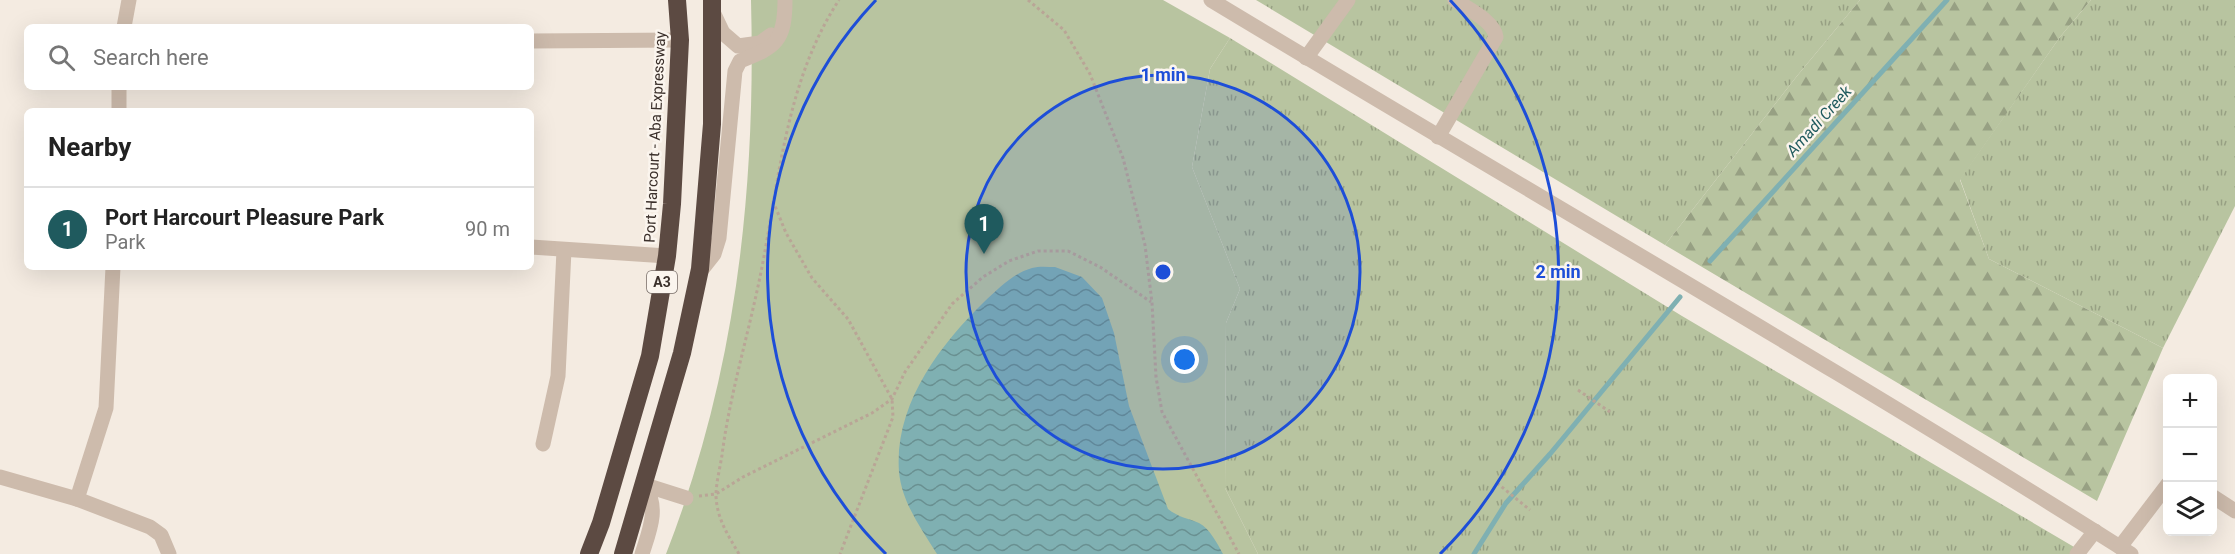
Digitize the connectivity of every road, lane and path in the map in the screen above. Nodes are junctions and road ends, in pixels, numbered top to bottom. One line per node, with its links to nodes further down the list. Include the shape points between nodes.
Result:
1 (129, 0): 11 (street)
2 (677, 0): 12 (highway, Port Harcourt - Aba Expressway / A3)
3 (777, 0): 10 (street, via 775,30 769,38 738,46 723,33)
4 (785, 0): 23 (street, via 781,35 763,52 740,61 735,71 719,238 714,254)
5 (839, 0): 18 (path, via 797,90)
6 (1028, 0): 24 (path, via 1064,30 1090,74 1123,158 1145,245)
7 (1211, 0): 14 (street)
8 (1347, 0): 14 (street)
9 (1455, 0): 17 (street, via 1495,30 1496,37)
10 (712, 5): 23 (highway, A3, via 712,124)
11 (125, 24)
12 (680, 40): 13 (street); 21 (highway, Port Harcourt - Aba Expressway / A3)
13 (534, 41)
14 (1306, 58): 17 (street)
15 (119, 90): 16 (street)
16 (119, 108)
17 (1438, 137): 39 (street, via 1673,274)
18 (772, 200): 26 (path, via 812,278 848,319); 33 (path)
19 (534, 247): 20 (street)
20 (564, 250): 21 (street); 28 (street, via 558,376)
21 (667, 256): 42 (highway, Port Harcourt - Aba Expressway / A3, via 650,356)
22 (113, 270): 35 (street, via 105,408)
23 (699, 273): 31 (highway, A3)
24 (1152, 303): 26 (path, via 1100,267 1068,251 1038,251 1009,261 952,304 905,372); 47 (path, via 1162,412)
25 (1578, 390): 27 (path)
26 (892, 399): 33 (path); 46 (path, via 893,417)
27 (1610, 412)
28 (543, 444)
29 (0, 477): 35 (street)
30 (1497, 483): 37 (path)
31 (645, 485): 34 (street); 43 (highway, A3); 44 (street, via 653,499 654,517)
32 (2163, 492): 40 (street)
33 (716, 494): 34 (path); 45 (path, via 719,519)
34 (686, 498)
35 (77, 499): 41 (street, via 150,527 161,535)
36 (2217, 499): 38 (street)
37 (1530, 510)
38 (2235, 511)
39 (2095, 531): 40 (street); 48 (street)
40 (2126, 550)
41 (169, 554)
42 (589, 554)
43 (623, 554)
44 (642, 554)
45 (739, 554)
46 (840, 554)
47 (1239, 554)
48 (2077, 554)

